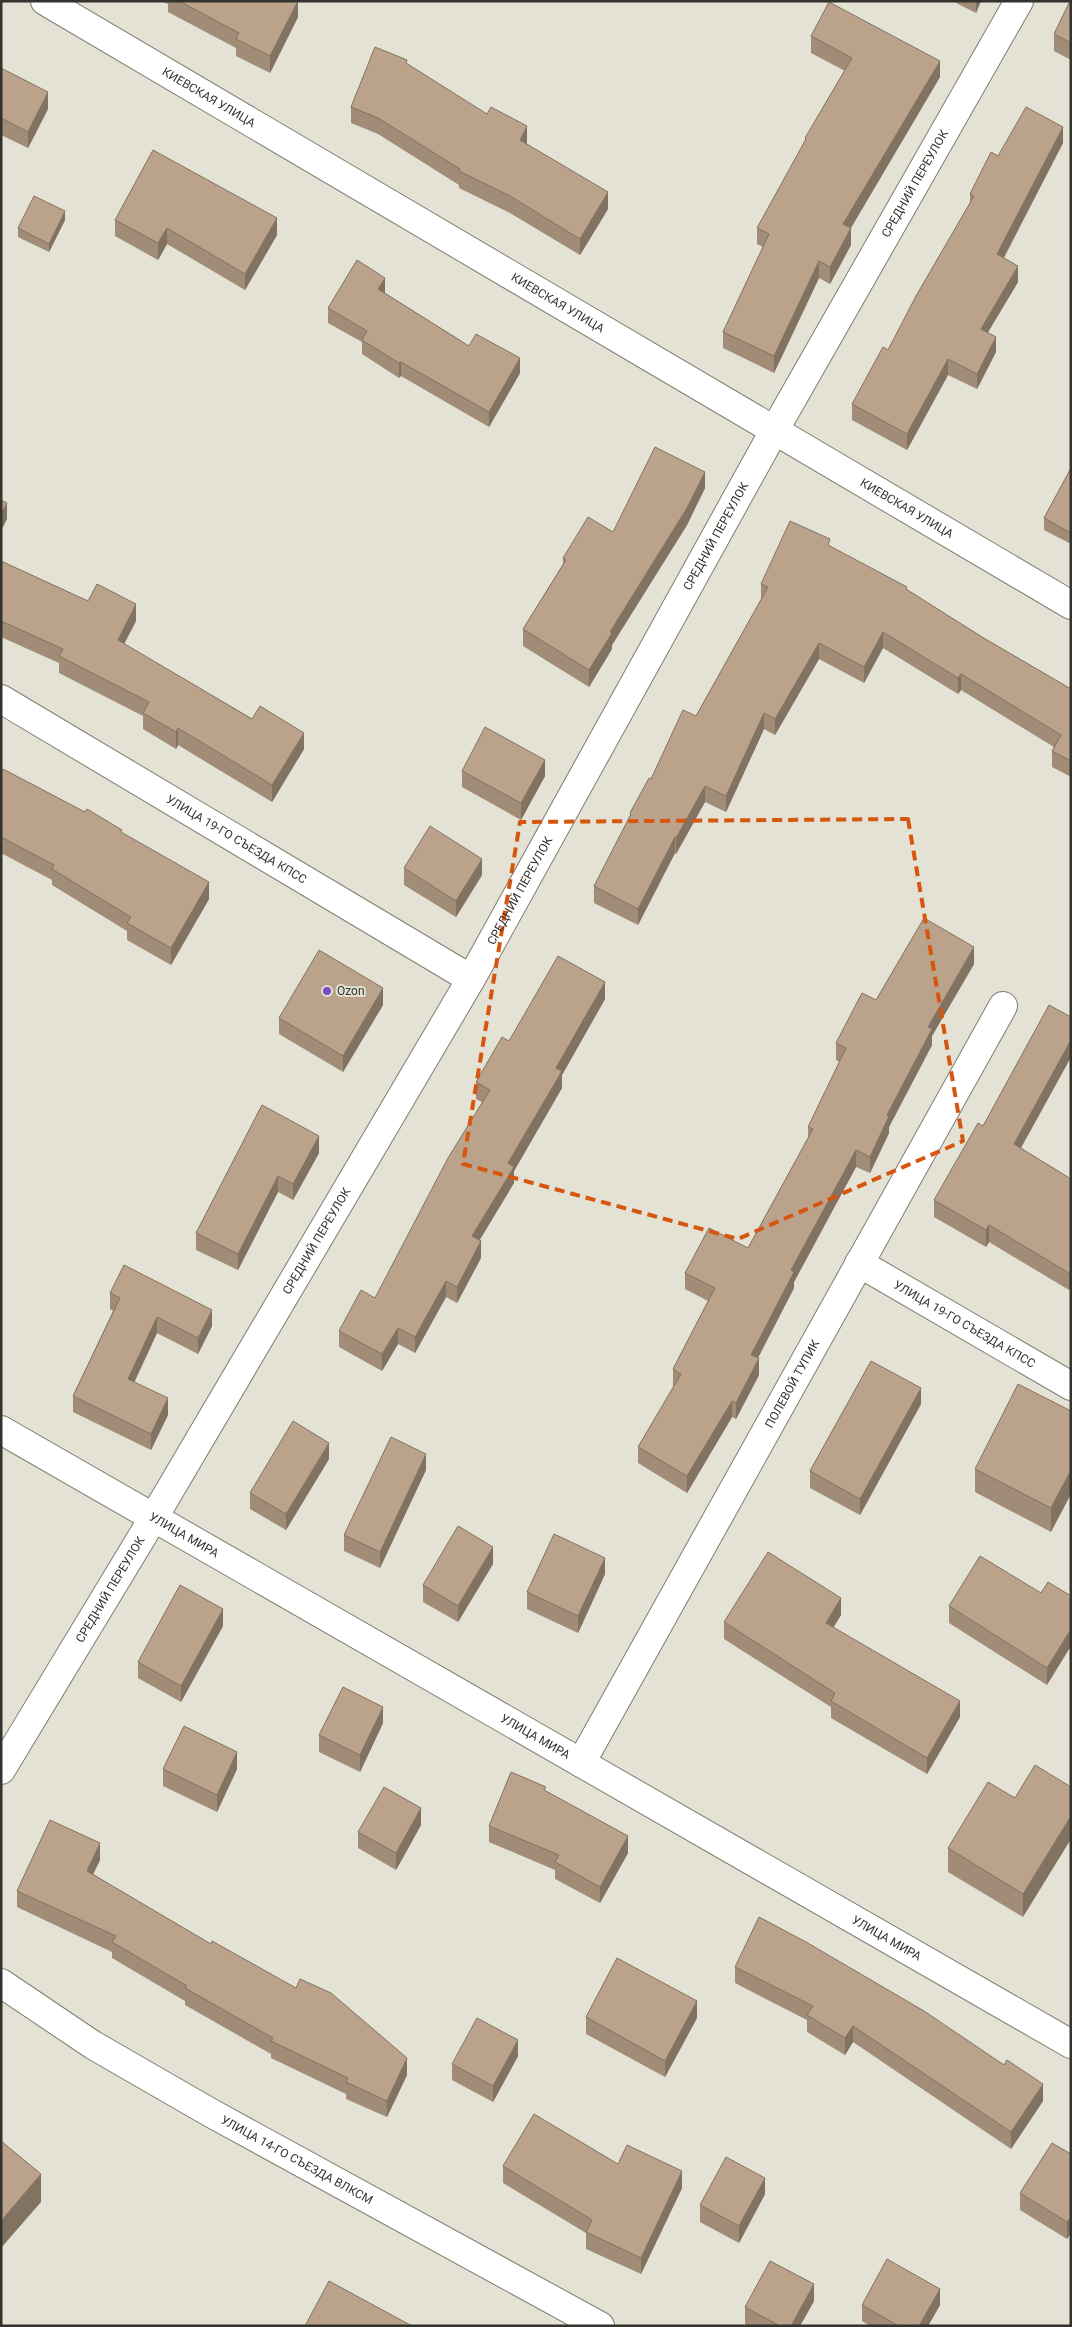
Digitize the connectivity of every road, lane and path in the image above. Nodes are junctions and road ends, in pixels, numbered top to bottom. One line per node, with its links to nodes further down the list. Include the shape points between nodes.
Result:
1 (45, 1): 3 (street, КИЕВСКАЯ УЛИЦА)
2 (1019, 1): 3 (street, СРЕДНИЙ ПЕРЕУЛОК)
3 (774, 431): 4 (street, КИЕВСКАЯ УЛИЦА); 6 (street, СРЕДНИЙ ПЕРЕУЛОК)
4 (1071, 606)
5 (1, 699): 6 (street, УЛИЦА 19-ГО СЪЕЗДА КПСС)
6 (471, 979): 11 (street, СРЕДНИЙ ПЕРЕУЛОК)
7 (1003, 1006): 8 (street, ПОЛЕВОЙ ТУПИК)
8 (859, 1263): 9 (street, УЛИЦА 19-ГО СЪЕЗДА КПСС); 12 (street, ПОЛЕВОЙ ТУПИК)
9 (1071, 1386)
10 (1, 1430): 11 (street, УЛИЦА МИРА)
11 (154, 1517): 12 (street, УЛИЦА МИРА); 13 (street, СРЕДНИЙ ПЕРЕУЛОК)
12 (581, 1763): 15 (street, УЛИЦА МИРА)
13 (1, 1770)
14 (1, 1982): 16 (street, УЛИЦА 14-ГО СЪЕЗДА ВЛКСМ, via 93,2045 211,2113)
15 (1071, 2044)
16 (600, 2326)

